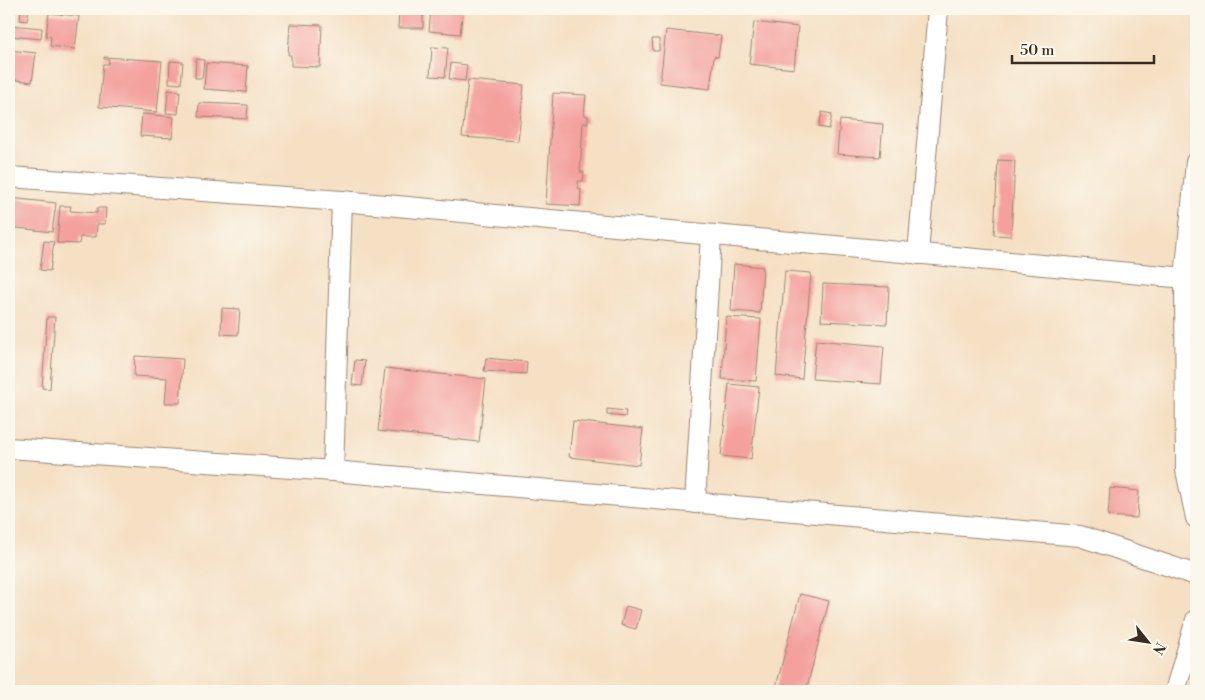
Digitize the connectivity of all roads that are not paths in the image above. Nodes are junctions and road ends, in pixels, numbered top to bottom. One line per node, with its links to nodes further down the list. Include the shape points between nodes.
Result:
1 (938, 9): 6 (street)
2 (1196, 162): 7 (street)
3 (9, 176): 4 (street)
4 (342, 201): 5 (street); 9 (street)
5 (711, 235): 6 (street); 10 (street)
6 (918, 254): 7 (street)
7 (1185, 278): 11 (street, via 1186,470)
8 (9, 448): 9 (street)
9 (333, 471): 10 (street)
10 (696, 503): 12 (street, via 1080,536)
11 (1196, 518)
12 (1196, 575)
13 (1196, 620): 14 (street)
14 (1174, 691)

